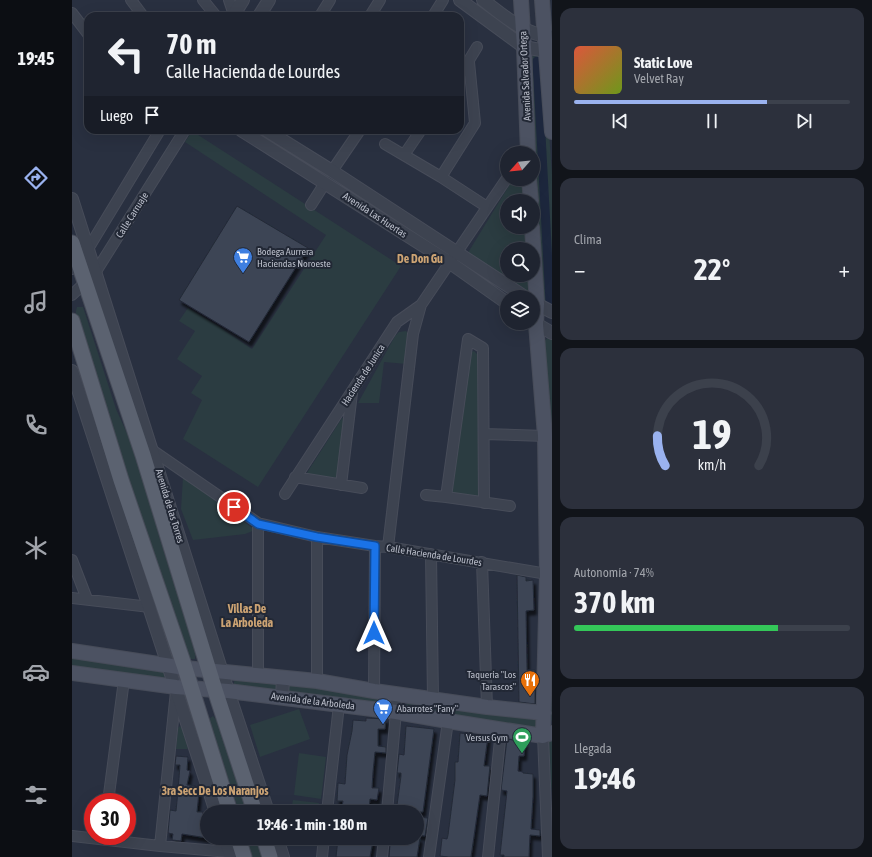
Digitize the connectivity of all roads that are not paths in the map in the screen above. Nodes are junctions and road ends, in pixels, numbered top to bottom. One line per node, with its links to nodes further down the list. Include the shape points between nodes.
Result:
1 (131, 0): 13 (street)
2 (203, 0): 14 (street)
3 (229, 0): 15 (street)
4 (243, 0): 16 (street)
5 (269, 0): 17 (street)
6 (330, 0): 18 (street)
7 (443, 0): 20 (street)
8 (460, 0): 25 (street)
9 (483, 0): 23 (street)
10 (521, 0): 23 (main road, Avenida Salvador Ortega)
11 (542, 0): 24 (main road)
12 (378, 1): 19 (street)
13 (140, 12)
14 (213, 12)
15 (233, 12)
16 (236, 12)
17 (262, 12)
18 (322, 12)
19 (372, 12)
20 (436, 12)
21 (72, 13): 22 (street)
22 (84, 29)
23 (523, 29): 24 (street); 25 (main road, Avenida Salvador Ortega)
24 (548, 37): 27 (main road)
25 (524, 47): 27 (street); 38 (main road, Avenida Salvador Ortega)
26 (477, 48): 28 (street)
27 (549, 51): 30 (main road)
28 (469, 62): 29 (street); 41 (street, via 475,122)
29 (464, 69)
30 (552, 132)
31 (157, 134): 48 (street, Calle Carruaje)
32 (182, 134): 51 (street, Calle Carruaje)
33 (247, 134): 42 (street, Avenida Las Huertas)
34 (272, 134): 40 (street, Avenida Las Huertas)
35 (357, 134): 40 (street)
36 (418, 134): 39 (street)
37 (385, 144): 39 (street)
38 (527, 146)
39 (404, 155): 41 (street)
40 (332, 171): 49 (street, Avenida Las Huertas)
41 (441, 177): 46 (street)
42 (325, 183): 45 (street); 49 (street, Avenida Las Huertas)
43 (501, 186): 46 (street, Hacienda de Junica)
44 (72, 199): 48 (street, Avenida de las Torres)
45 (312, 205)
46 (487, 207): 49 (street, Hacienda de Junica)
47 (532, 234): 53 (main road)
48 (76, 247): 50 (main road, Avenida de las Torres); 51 (street, Avenida de las Torres)
49 (452, 257): 52 (street, Avenida Las Huertas); 55 (street, Avenida Las Huertas); 56 (street, Hacienda de Junica)
50 (75, 266): 51 (main road, Avenida de las Torres)
51 (90, 277): 54 (street, Calle Carruaje); 69 (street, Avenida de las Torres); 92 (main road, Avenida de las Torres, via 145,462)
52 (512, 290)
53 (532, 290)
54 (72, 295)
55 (500, 298)
56 (421, 305): 60 (street, Hacienda de Junica); 64 (street)
57 (540, 305): 58 (street, Avenida Las Huertas)
58 (552, 312)
59 (72, 321): 91 (main road, via 121,480)
60 (397, 322): 64 (street); 66 (street, Hacienda de Junica)
61 (540, 326): 63 (street)
62 (535, 330): 68 (main road)
63 (552, 333)
64 (413, 334): 81 (street)
65 (72, 371): 88 (street)
66 (352, 391): 70 (street, Hacienda de Junica); 71 (street)
67 (484, 434): 68 (street); 75 (street, via 483,348 468,339); 76 (street)
68 (545, 436): 85 (main road)
69 (152, 450): 78 (street, Calle Hacienda de Lourdes); 92 (street, Avenida de las Torres)
70 (295, 477): 71 (street); 73 (street, Hacienda de Junica)
71 (341, 485): 72 (street)
72 (362, 488)
73 (285, 494)
74 (426, 495): 75 (street)
75 (446, 496): 76 (street)
76 (484, 503): 77 (street)
77 (510, 506)
78 (258, 524): 79 (street, Calle Hacienda de Lourdes); 94 (street)
79 (317, 537): 80 (street, Calle Hacienda de Lourdes); 97 (street)
80 (375, 546): 81 (street, Calle Hacienda de Lourdes); 100 (street)
81 (388, 547): 82 (street, Calle Hacienda de Lourdes)
82 (431, 554): 84 (street, Calle Hacienda de Lourdes); 103 (street)
83 (72, 560): 87 (street)
84 (482, 562): 85 (street, Calle Hacienda de Lourdes); 105 (street)
85 (547, 574): 107 (main road)
86 (72, 598): 87 (street)
87 (87, 599): 88 (street)
88 (150, 607): 90 (street)
89 (72, 652): 90 (main road, Avenida de la Arboleda)
90 (168, 665): 91 (main road, Avenida de la Arboleda); 98 (street)
91 (185, 668): 92 (main road, Avenida de la Arboleda); 98 (main road)
92 (216, 671): 94 (main road, Avenida de la Arboleda); 99 (main road, Avenida de las Torres)
93 (72, 673): 96 (main road, Avenida de la Arboleda)
94 (258, 674): 95 (main road, Avenida de la Arboleda)
95 (283, 678): 97 (main road, Avenida de la Arboleda); 102 (street)
96 (124, 680): 98 (main road, Avenida de la Arboleda); 111 (street)
97 (317, 681): 100 (main road, Avenida de la Arboleda)
98 (184, 688): 99 (main road, Avenida de la Arboleda); 112 (street); 113 (main road); 127 (street)
99 (222, 691): 102 (main road, Avenida de la Arboleda); 114 (main road, Avenida de las Torres); 115 (street, Avenida de las Torres)
100 (374, 691): 101 (main road, Avenida de la Arboleda)
101 (396, 694): 103 (main road, Avenida de la Arboleda); 106 (street)
102 (282, 698): 104 (main road, Avenida de la Arboleda)
103 (433, 699): 105 (main road, Avenida de la Arboleda)
104 (339, 704): 106 (main road, Avenida de la Arboleda); 116 (street)
105 (487, 707): 107 (main road, Avenida de la Arboleda)
106 (396, 712): 108 (main road, Avenida de la Arboleda); 117 (street)
107 (544, 713): 110 (main road)
108 (448, 721): 109 (main road, Avenida de la Arboleda); 134 (street)
109 (501, 730): 110 (main road, Avenida de la Arboleda); 135 (street)
110 (548, 734): 136 (street)
111 (109, 793)
112 (214, 805)
113 (227, 805)
114 (254, 805)
115 (265, 805)
116 (328, 805)
117 (388, 805)
118 (72, 836): 119 (street)
119 (84, 837)
120 (136, 843): 127 (street)
121 (227, 845): 128 (street)
122 (240, 845): 129 (main road)
123 (266, 845): 130 (main road)
124 (279, 845): 131 (street)
125 (323, 845): 132 (street)
126 (383, 845): 133 (street)
127 (160, 846): 128 (street)
128 (230, 855)
129 (244, 857)
130 (270, 857)
131 (283, 857)
132 (322, 857)
133 (382, 857)
134 (429, 857)
135 (488, 857)
136 (548, 857)

